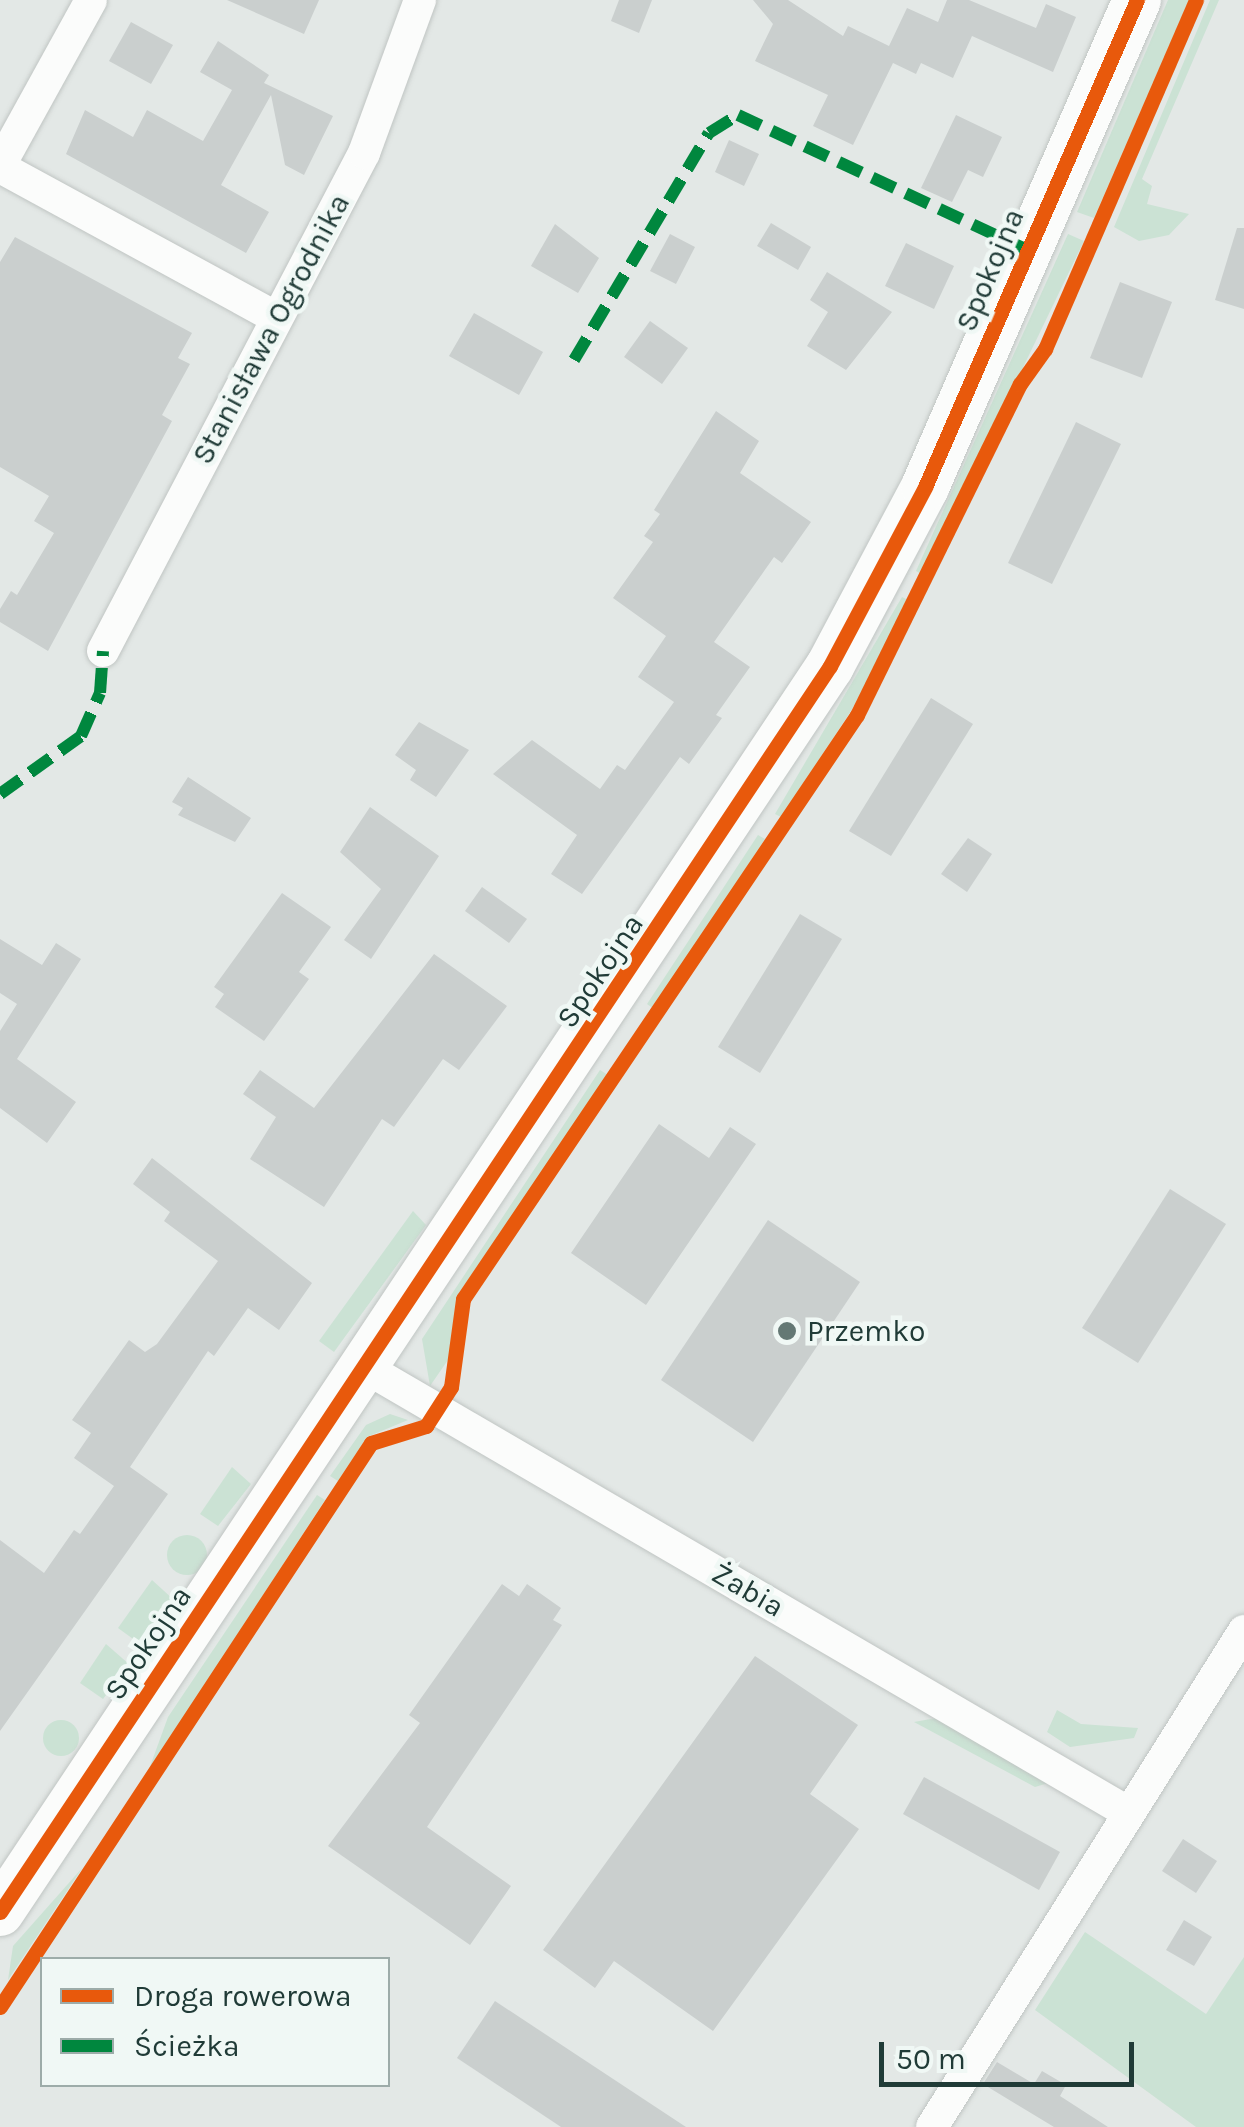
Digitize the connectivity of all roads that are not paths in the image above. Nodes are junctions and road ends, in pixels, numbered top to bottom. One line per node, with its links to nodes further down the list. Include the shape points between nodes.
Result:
1 (91, 0): 4 (street)
2 (420, 0): 5 (street, Stanisława Ogrodnika, via 378,123)
3 (1136, 0): 7 (street, Spokojna, via 925,487 830,666)
4 (0, 166): 5 (street)
5 (275, 318): 6 (street, Stanisława Ogrodnika)
6 (104, 651)
7 (366, 1368): 9 (street, Żabia); 10 (street, Spokojna)
8 (1244, 1631): 9 (street)
9 (1130, 1813): 11 (street)
10 (0, 1912)
11 (932, 2127)

